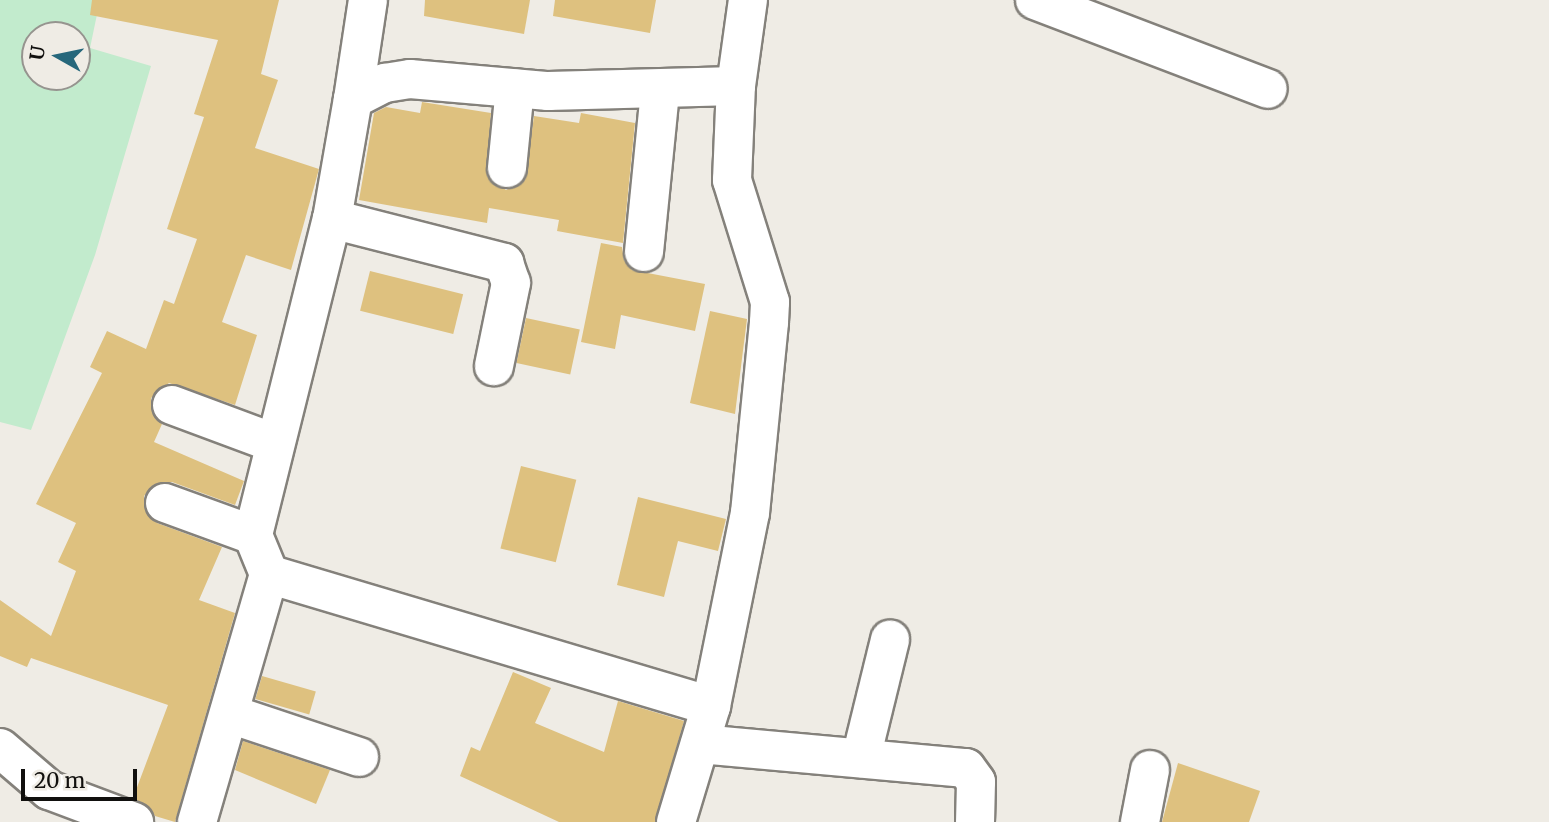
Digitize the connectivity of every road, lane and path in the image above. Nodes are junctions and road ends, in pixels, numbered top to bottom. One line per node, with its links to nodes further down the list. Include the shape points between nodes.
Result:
1 (368, 0): 8 (street)
2 (748, 0): 4 (street)
3 (1035, 0): 6 (street)
4 (736, 86): 7 (street); 19 (street, via 732,180 769,302 769,322 750,513)
5 (515, 88): 7 (street); 8 (street, via 410,79 385,83); 9 (street)
6 (1268, 89)
7 (660, 91): 11 (street)
8 (353, 99): 10 (street)
9 (507, 168)
10 (332, 219): 12 (street, via 504,263 511,283); 14 (street)
11 (644, 252)
12 (494, 366)
13 (172, 405): 14 (street)
14 (275, 443): 16 (street)
15 (165, 503): 16 (street)
16 (253, 535): 17 (street)
17 (268, 574): 19 (street); 20 (street)
18 (890, 640): 24 (street)
19 (711, 706): 21 (street)
20 (230, 713): 23 (street); 27 (street)
21 (699, 744): 24 (street); 28 (street)
22 (0, 748): 26 (street, via 49,790)
23 (359, 757)
24 (861, 758): 29 (street, via 966,768 976,782)
25 (1150, 770): 30 (street)
26 (134, 822)
27 (197, 822)
28 (676, 822)
29 (975, 822)
30 (1140, 822)

